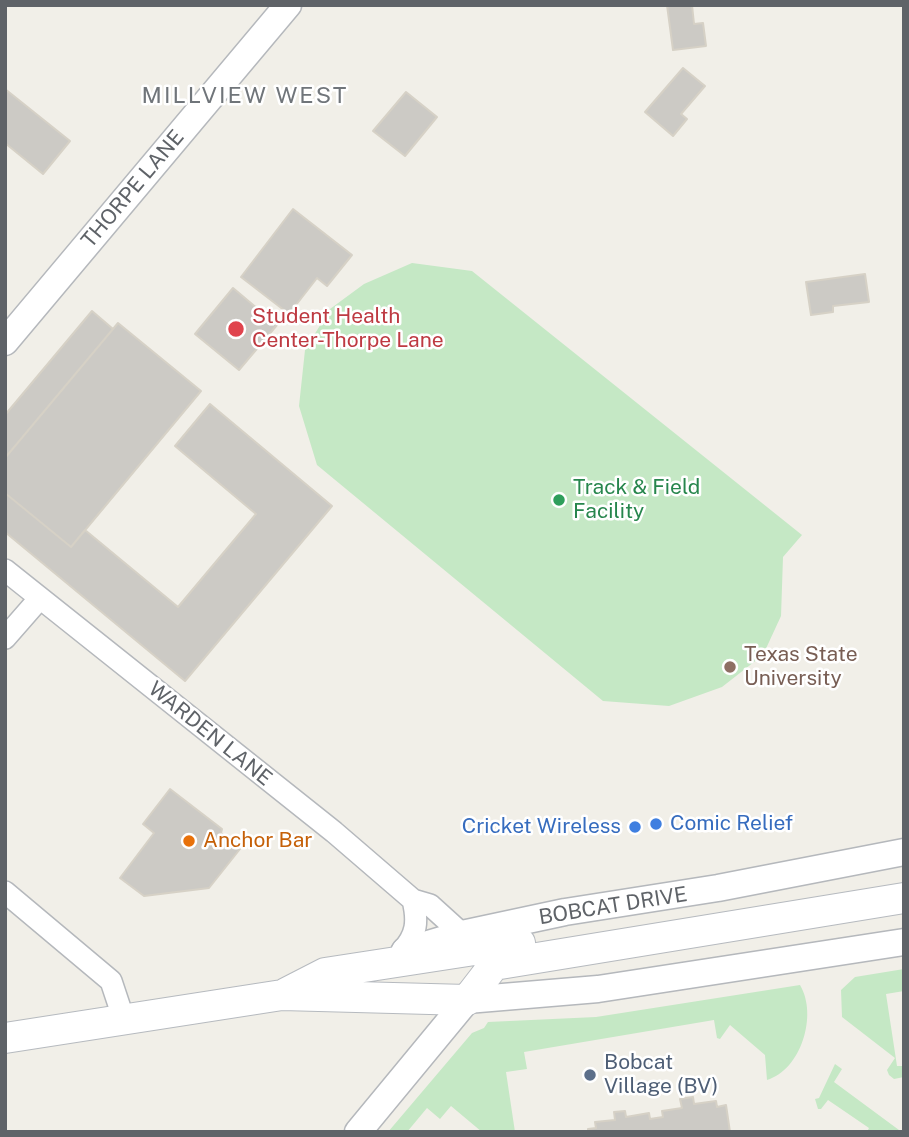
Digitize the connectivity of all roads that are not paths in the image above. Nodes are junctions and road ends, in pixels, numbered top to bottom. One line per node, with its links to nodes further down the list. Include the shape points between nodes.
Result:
1 (288, 5): 2 (street, THORPE LANE)
2 (5, 342)
3 (5, 570): 4 (street, WARDEN LANE)
4 (40, 598): 5 (street); 9 (street, WARDEN LANE)
5 (5, 638)
6 (904, 852): 11 (street, BOBCAT DRIVE)
7 (5, 892): 17 (street, via 111,981)
8 (904, 898): 10 (main road)
9 (413, 900): 11 (street, WARDEN LANE, via 430,905); 13 (street, via 415,934)
10 (684, 933): 14 (main road, via 602,930); 16 (main road, via 494,965)
11 (462, 934): 13 (street, BOBCAT DRIVE)
12 (904, 942): 16 (street, via 598,989)
13 (402, 951): 14 (street, BOBCAT DRIVE)
14 (325, 973): 15 (main road)
15 (282, 996): 16 (main road); 17 (main road)
16 (467, 1000): 19 (street)
17 (124, 1020): 18 (main road)
18 (5, 1038)
19 (358, 1132)

